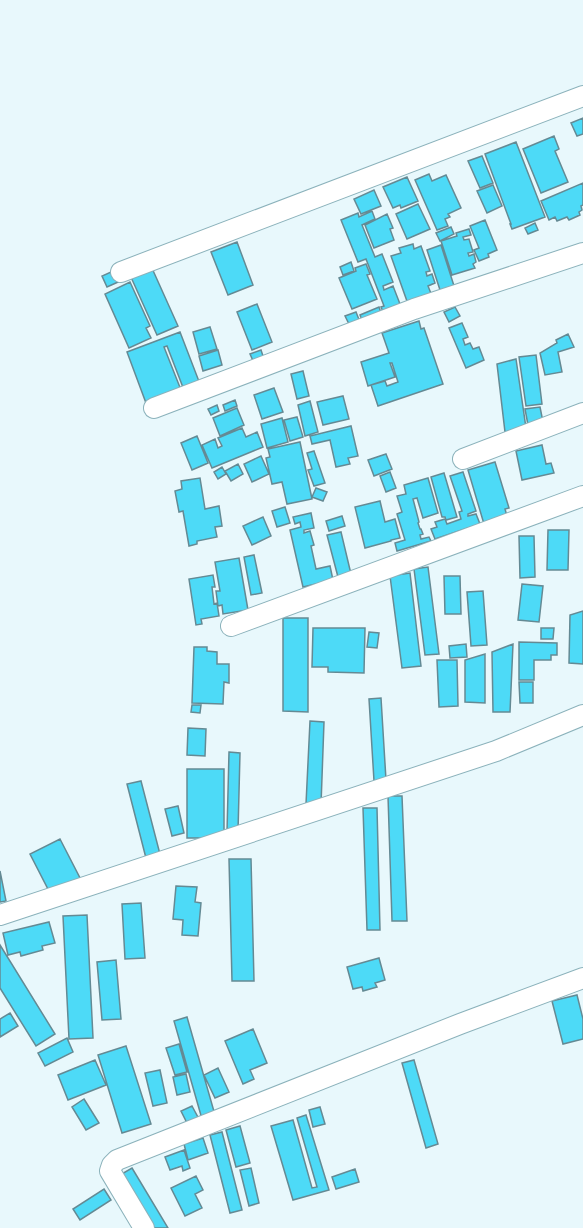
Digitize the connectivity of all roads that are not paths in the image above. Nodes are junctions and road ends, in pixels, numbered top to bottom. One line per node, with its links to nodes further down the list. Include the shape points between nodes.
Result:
1 (583, 96): 3 (street)
2 (583, 253): 4 (street, via 414,309)
3 (121, 272)
4 (153, 408)
5 (583, 413): 6 (street)
6 (463, 459)
7 (583, 496): 8 (street)
8 (231, 626)
9 (583, 716): 10 (street, via 496,751)
10 (0, 915)
11 (583, 978): 12 (street, via 117,1160 110,1171)
12 (144, 1228)

